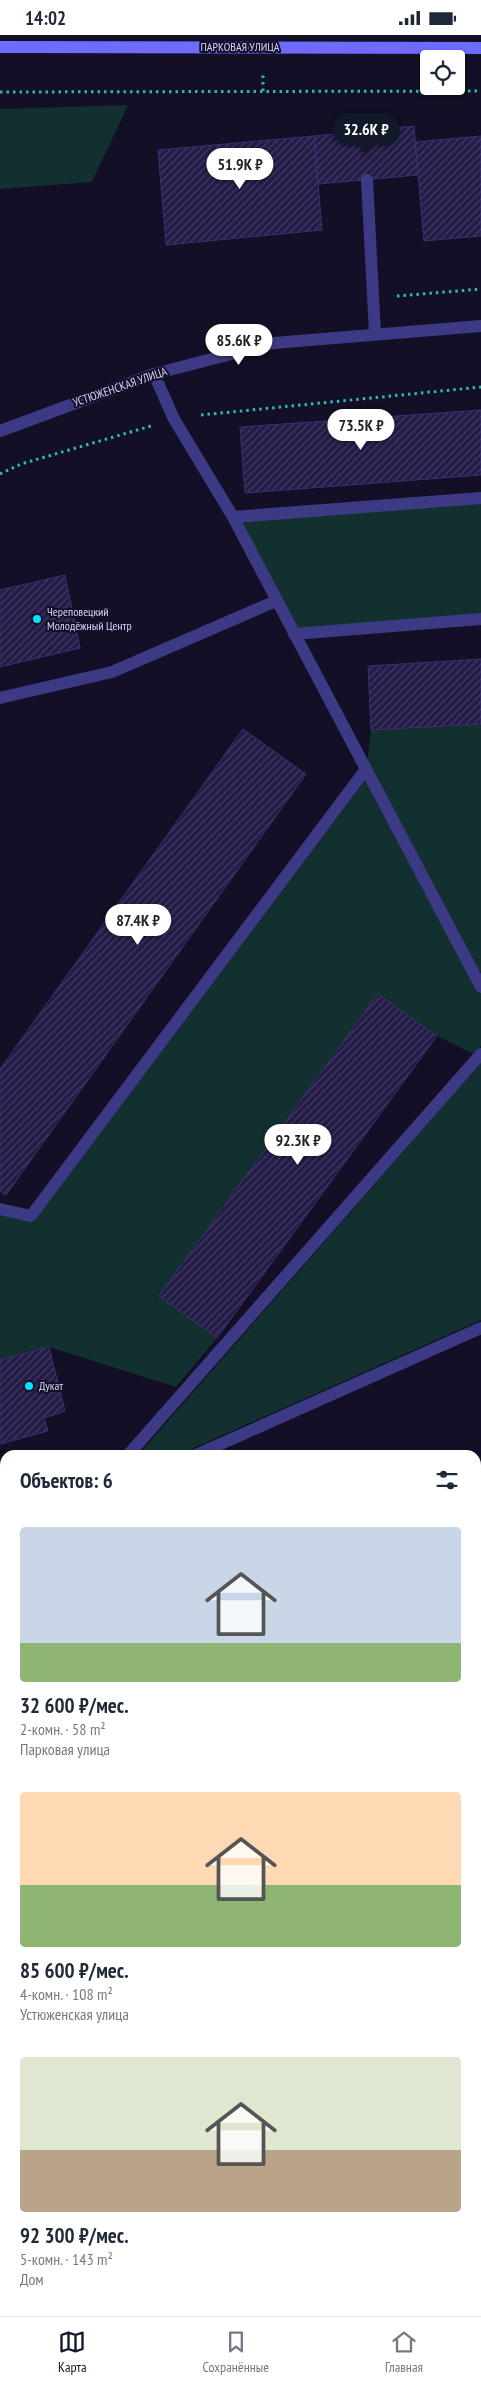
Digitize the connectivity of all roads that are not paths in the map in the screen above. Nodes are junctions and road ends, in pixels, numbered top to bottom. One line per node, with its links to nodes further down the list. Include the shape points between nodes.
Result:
1 (0, 47): 2 (main road, ПАРКОВАЯ УЛИЦА)
2 (481, 48)
3 (367, 180): 5 (street)
4 (481, 326): 5 (street, УСТЮЖЕНСКАЯ УЛИЦА)
5 (375, 334): 6 (street, УСТЮЖЕНСКАЯ УЛИЦА, via 274,343)
6 (154, 374): 7 (street, УСТЮЖЕНСКАЯ УЛИЦА); 9 (street, via 174,419)
7 (0, 431)
8 (481, 498): 9 (street)
9 (234, 517): 10 (street)
10 (276, 601): 12 (street); 13 (street, via 112,672)
11 (481, 619): 12 (street)
12 (294, 633): 14 (street)
13 (0, 698)
14 (366, 769): 15 (street); 17 (street, via 31,1216)
15 (481, 987)
16 (481, 1054): 19 (street)
17 (0, 1209)
18 (481, 1328): 20 (street)
19 (132, 1450)
20 (208, 1450)

